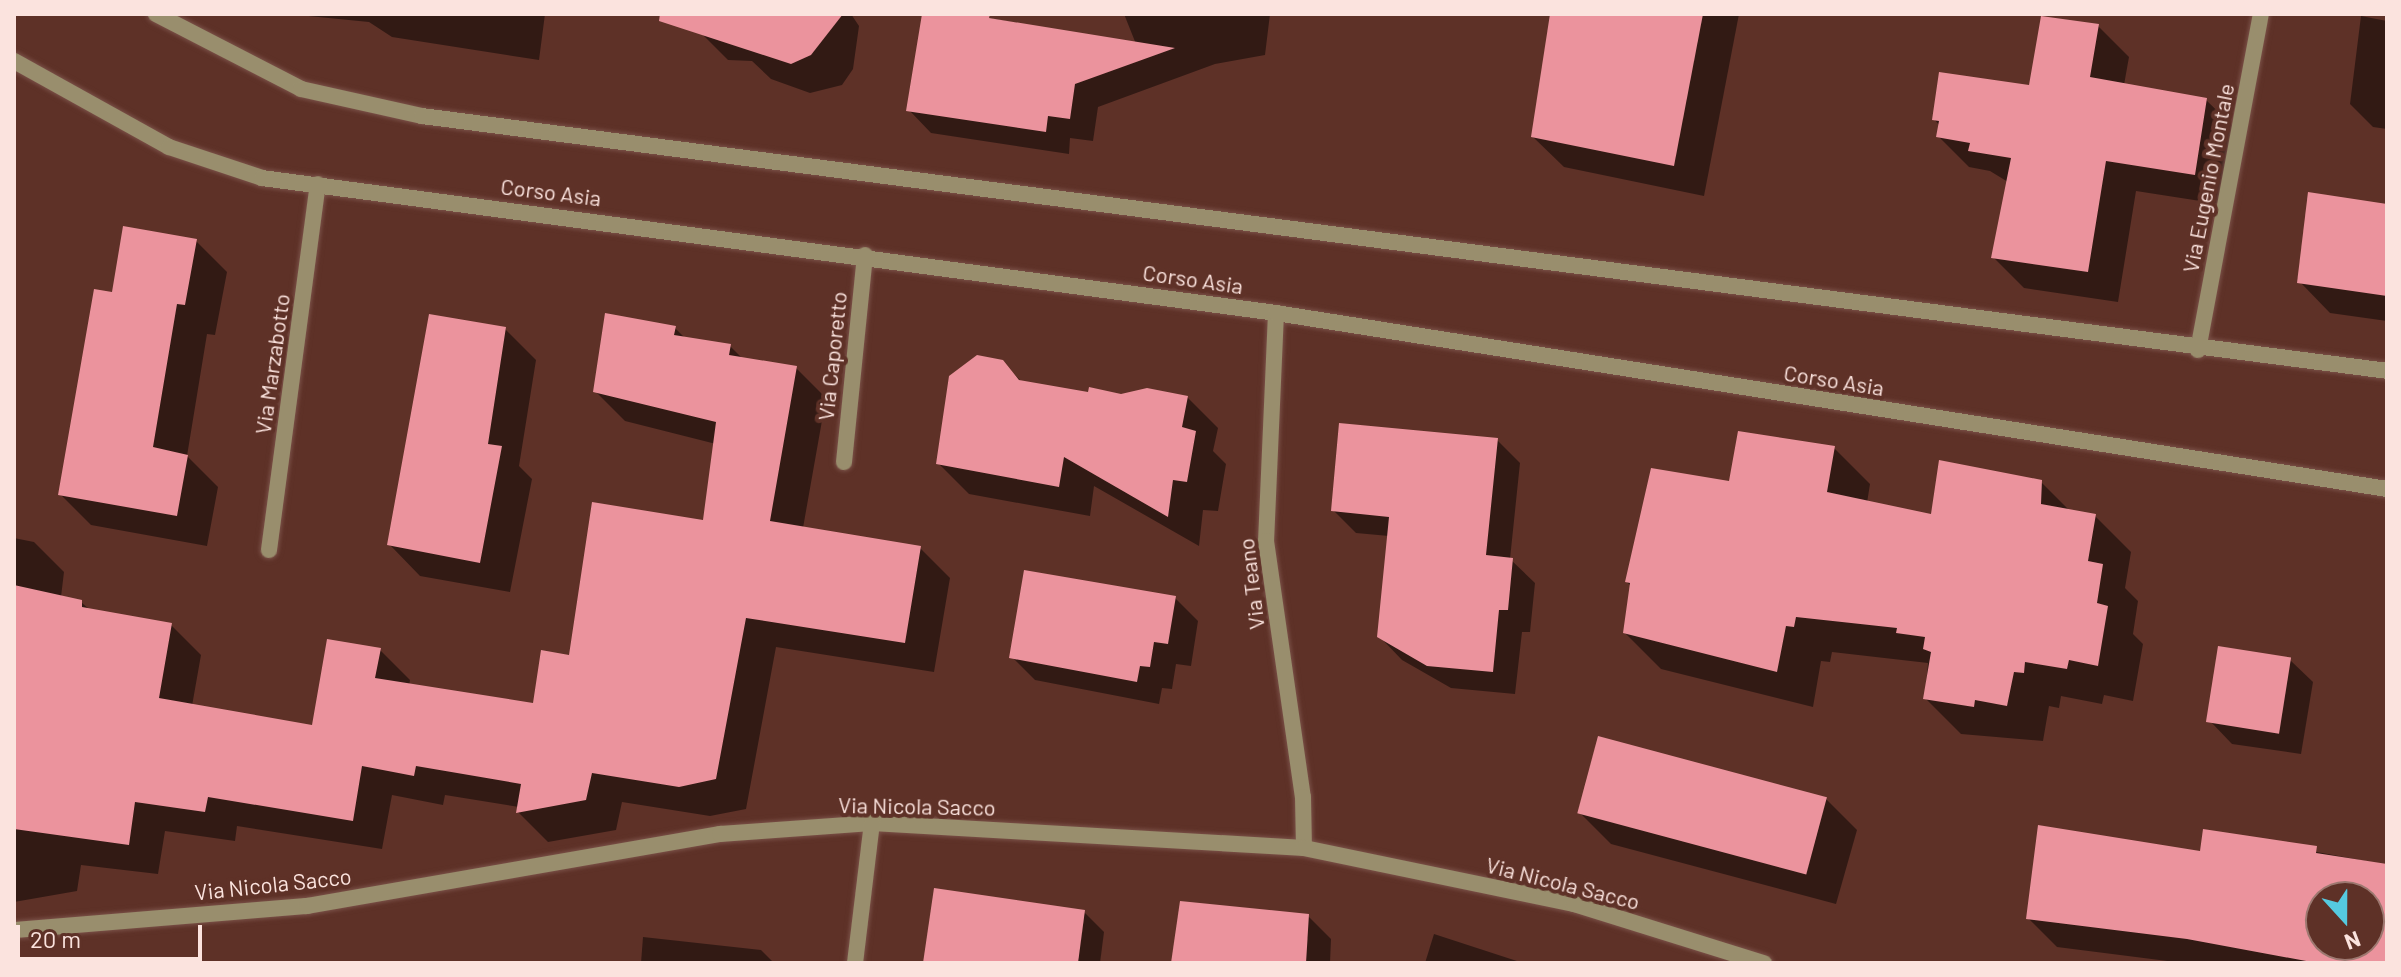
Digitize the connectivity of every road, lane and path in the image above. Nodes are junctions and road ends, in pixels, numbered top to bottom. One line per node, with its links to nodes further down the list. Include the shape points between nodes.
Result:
1 (156, 14): 7 (street, via 301,89 422,116 1103,200)
2 (2261, 14): 7 (street, Via Eugenio Montale)
3 (14, 61): 4 (street, Corso Asia, via 169,147 262,178)
4 (318, 184): 5 (street, Corso Asia); 11 (street, Via Marzabotto)
5 (865, 255): 6 (street, Corso Asia); 9 (street, Via Caporetto)
6 (1276, 313): 10 (street, Corso Asia); 13 (street, Via Teano, via 1266,541 1303,797)
7 (2198, 350): 8 (street)
8 (2387, 371)
9 (844, 462)
10 (2387, 489)
11 (269, 550)
12 (872, 823): 13 (street, Via Nicola Sacco); 14 (street, Via Nicola Sacco, via 720,834 307,906); 16 (street)
13 (1304, 848): 15 (street, Via Nicola Sacco, via 1574,904)
14 (14, 930)
15 (1733, 960): 17 (street, Via Nicola Sacco)
16 (855, 963)
17 (1764, 963)

